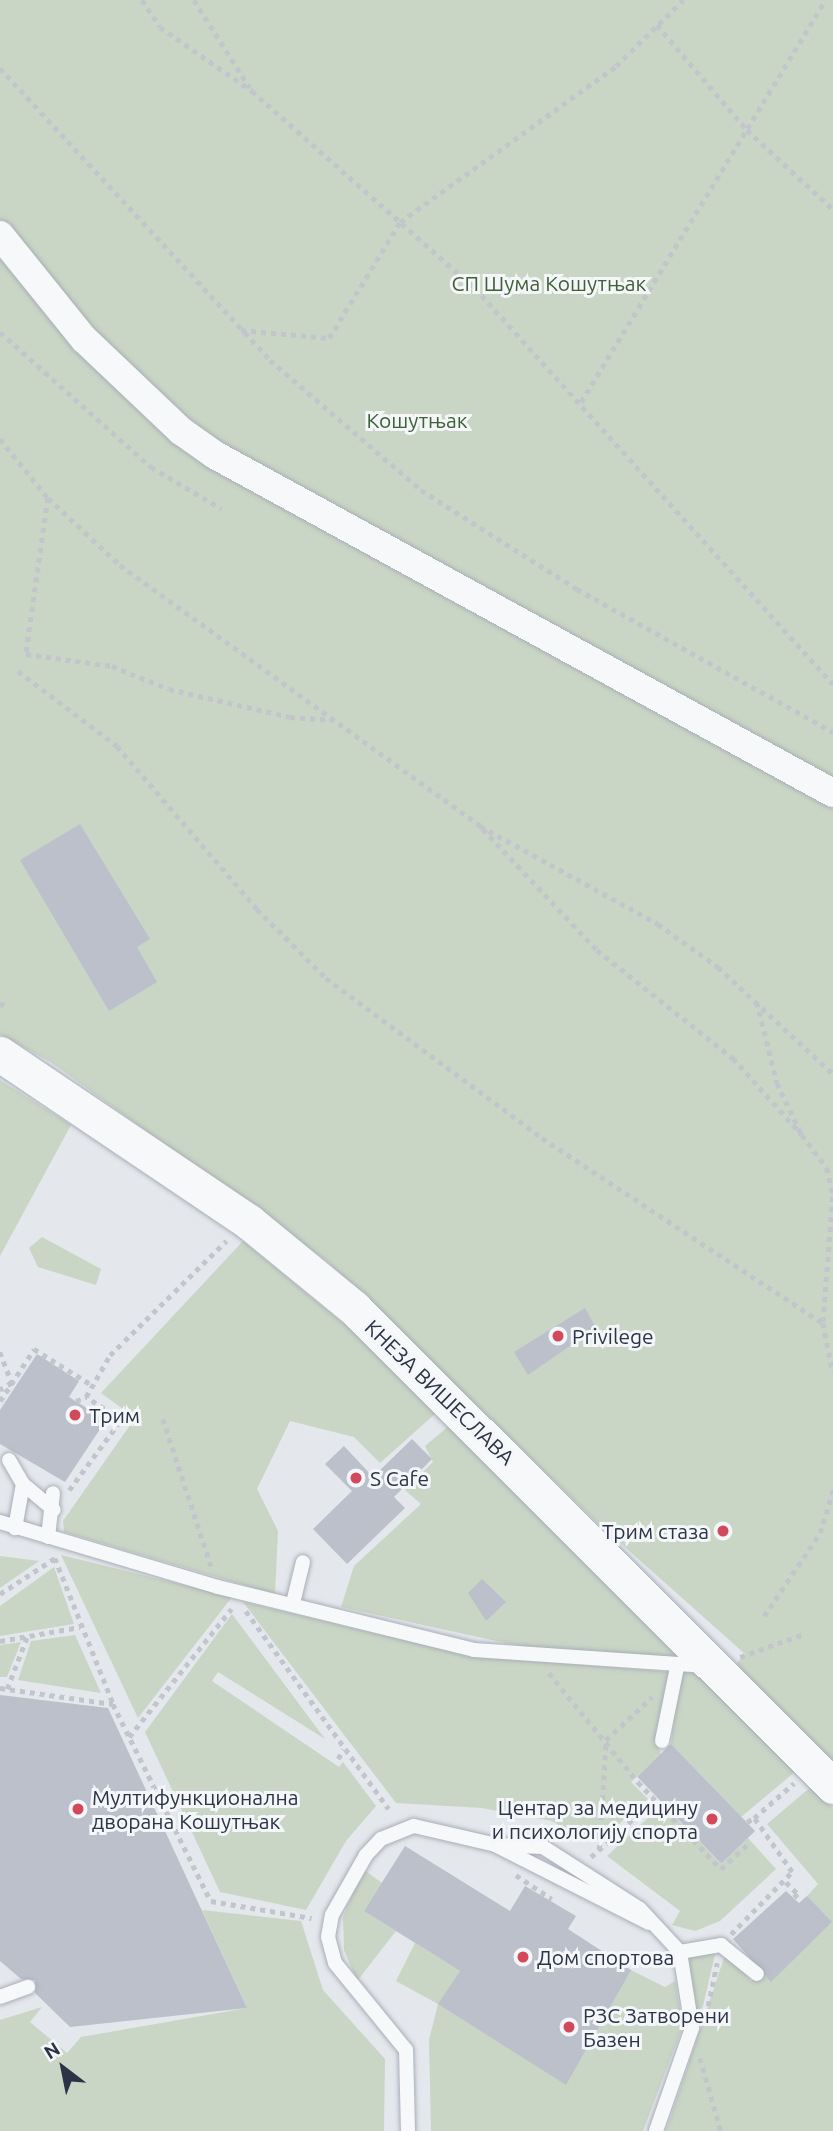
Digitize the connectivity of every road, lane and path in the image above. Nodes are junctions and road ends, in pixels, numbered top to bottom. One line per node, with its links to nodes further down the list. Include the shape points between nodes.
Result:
1 (142, 0): 7 (path, via 160,27)
2 (194, 0): 7 (path)
3 (683, 0): 5 (path)
4 (825, 0): 8 (path)
5 (657, 25): 8 (path); 10 (path, via 616,66)
6 (0, 68): 12 (path)
7 (252, 91): 10 (path)
8 (747, 130): 9 (path); 14 (path)
9 (833, 209)
10 (400, 222): 12 (path, via 329,338); 14 (path, via 475,288)
11 (0, 235): 22 (street, via 84,339 215,455)
12 (240, 330): 21 (path, via 421,490 577,589)
13 (0, 332): 17 (path, via 151,467)
14 (581, 402): 19 (path)
15 (0, 439): 16 (path)
16 (48, 498): 20 (path, via 120,565); 20 (path, via 26,654 112,666 169,689 251,709)
17 (222, 509)
18 (18, 671): 30 (path, via 117,746 257,909 326,978 542,1138)
19 (833, 684)
20 (333, 720): 23 (path)
21 (833, 732)
22 (833, 793)
23 (480, 826): 24 (path, via 658,924); 27 (path, via 597,950 733,1058)
24 (756, 1000): 26 (path); 27 (path, via 777,1083)
25 (0, 1054): 58 (street, КНЕЗА ВИШЕСЛАВА, via 308,1268 394,1344)
26 (833, 1074)
27 (802, 1135): 28 (path, via 827,1168)
28 (833, 1195): 30 (path)
29 (229, 1238): 34 (path, via 148,1312)
30 (824, 1323): 32 (path)
31 (0, 1352): 33 (path)
32 (833, 1373)
33 (12, 1383): 34 (path, via 34,1349); 35 (path); 37 (path)
34 (92, 1385): 36 (path)
35 (0, 1390)
36 (86, 1397): 38 (path); 44 (path, via 121,1420)
37 (0, 1401)
38 (76, 1401)
39 (163, 1419): 49 (path)
40 (9, 1460): 41 (lane)
41 (23, 1484): 44 (lane); 46 (lane)
42 (833, 1490): 52 (path, via 820,1533)
43 (53, 1493): 44 (lane)
44 (54, 1510): 47 (lane)
45 (0, 1522): 46 (lane)
46 (15, 1528): 47 (lane)
47 (48, 1537): 49 (lane)
48 (303, 1562): 51 (lane)
49 (218, 1587): 51 (lane)
50 (0, 1594): 53 (path, via 53,1557)
51 (293, 1603): 57 (lane, via 474,1650)
52 (764, 1616)
53 (80, 1627): 55 (path); 62 (path)
54 (804, 1634): 58 (path, via 749,1649)
55 (27, 1637): 56 (path); 61 (path)
56 (0, 1641)
57 (536, 1656): 59 (lane); 65 (path)
58 (720, 1665): 59 (lane); 68 (street, КНЕЗА ВИШЕСЛАВА)
59 (675, 1674): 64 (lane); 65 (path, via 622,1719)
60 (0, 1688): 61 (path)
61 (7, 1689): 62 (path, via 37,1697)
62 (113, 1704): 63 (path)
63 (129, 1737): 66 (path, via 238,1600); 79 (path, via 211,1901)
64 (662, 1741)
65 (606, 1744): 69 (path); 75 (path)
66 (343, 1749): 67 (path); 70 (path)
67 (338, 1759)
68 (824, 1777): 71 (path)
69 (654, 1800): 74 (path, via 721,1868); 75 (path)
70 (389, 1809)
71 (754, 1818): 72 (path); 77 (path, via 791,1864)
72 (747, 1822)
73 (496, 1845): 80 (lane); 80 (lane, via 543,1847 640,1909); 87 (lane, via 433,1829 397,1830 366,1855 330,1922 335,1963 406,2050)
74 (747, 1845)
75 (599, 1850): 76 (path)
76 (588, 1860)
77 (786, 1882): 78 (path, via 798,1894); 81 (path)
78 (793, 1899)
79 (312, 1918)
80 (649, 1923): 82 (lane)
81 (721, 1945): 82 (lane); 83 (lane); 86 (path)
82 (680, 1952): 86 (lane)
83 (757, 1974)
84 (28, 1987): 85 (lane)
85 (0, 1997)
86 (693, 2034): 88 (lane); 89 (path)
87 (408, 2131)
88 (656, 2131)
89 (721, 2131)

